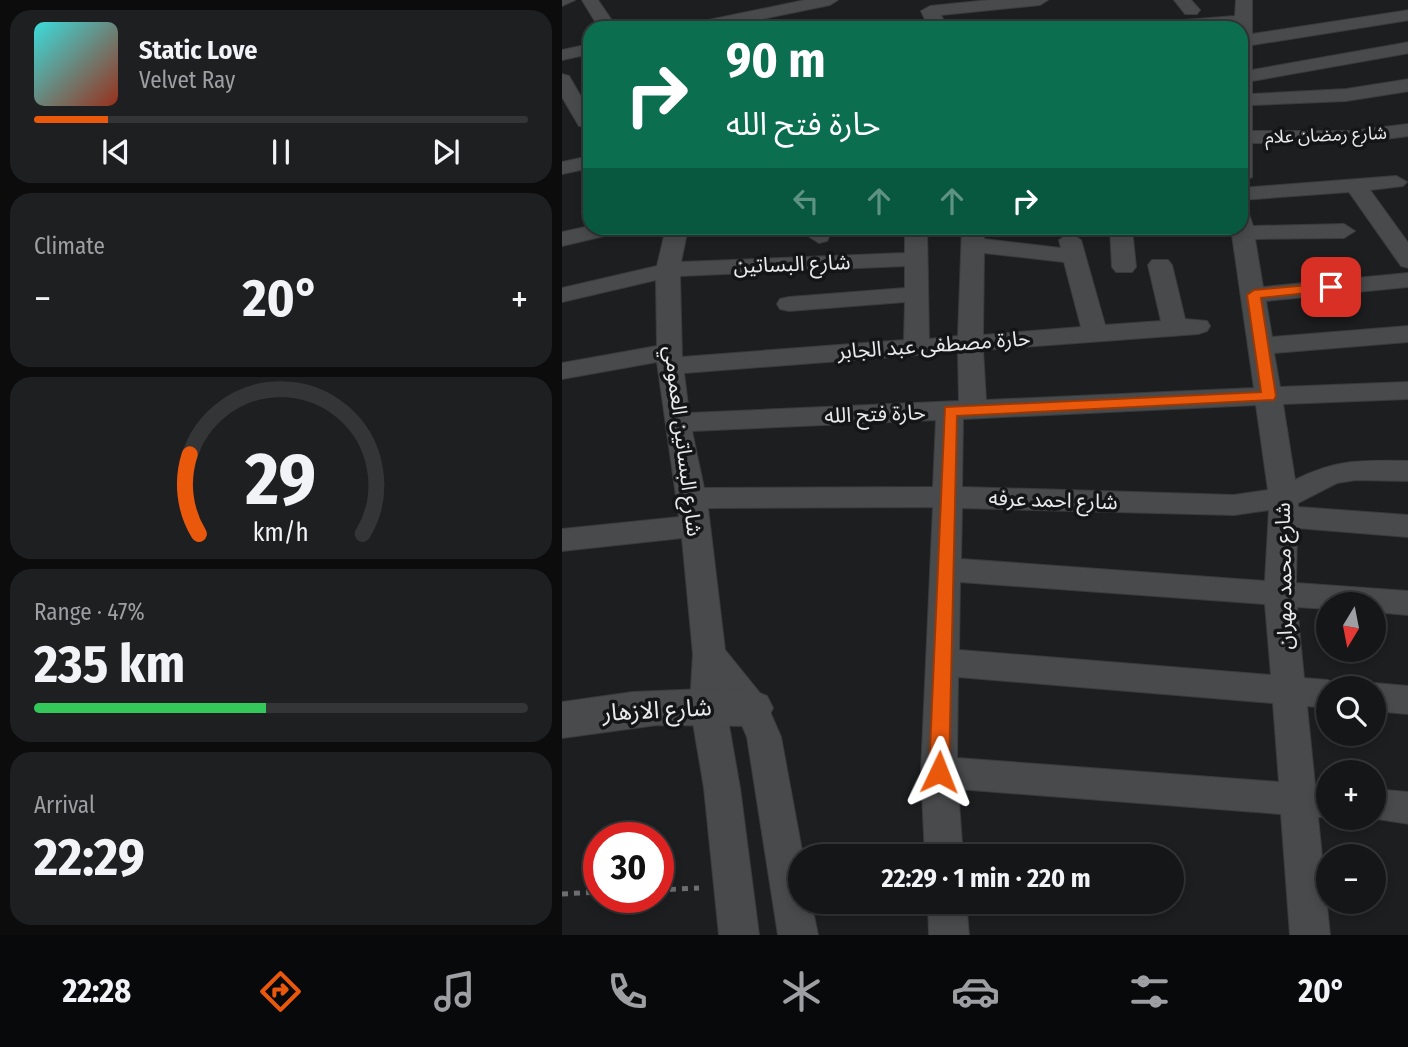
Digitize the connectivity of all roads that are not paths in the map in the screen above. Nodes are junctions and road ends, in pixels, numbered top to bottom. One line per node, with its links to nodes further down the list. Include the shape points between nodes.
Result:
1 (590, 0): 9 (street)
2 (830, 0): 6 (street)
3 (1040, 0): 5 (street)
4 (1244, 0): 12 (street)
5 (1006, 1): 8 (street)
6 (805, 3): 10 (street); 11 (street)
7 (1408, 15): 13 (street, via 1337,19)
8 (934, 20)
9 (604, 21)
10 (725, 21)
11 (793, 21)
12 (1244, 21)
13 (1248, 40)
14 (1408, 47): 17 (street)
15 (583, 50): 16 (street)
16 (562, 55)
17 (1248, 68)
18 (563, 84): 21 (street)
19 (1408, 85): 20 (street, via 1346,95)
20 (1248, 100)
21 (583, 114)
22 (583, 123): 23 (street)
23 (562, 128)
24 (1399, 132): 25 (street, شارع رمضان علام); 26 (street)
25 (1248, 148)
26 (1408, 150)
27 (583, 164): 28 (street)
28 (562, 169)
29 (1396, 182): 30 (street)
30 (1355, 185): 31 (street); 42 (street)
31 (1248, 193)
32 (1248, 226): 33 (street)
33 (1344, 231)
34 (583, 234): 40 (street)
35 (676, 235): 45 (street, شارع البساتين العمومي)
36 (916, 235): 41 (street)
37 (1122, 235): 44 (street)
38 (1244, 235): 49 (street, شارع محمد مهران)
39 (973, 236): 51 (street, via 1072,248); 53 (street)
40 (562, 239)
41 (917, 259): 45 (street, شارع البساتين); 47 (street)
42 (1408, 261)
43 (1160, 265): 51 (street, حارة مصطفى عبد الجابر, via 1186,327)
44 (1124, 267)
45 (668, 270): 48 (street, شارع البساتين); 56 (street, شارع البساتين العمومي)
46 (1408, 280): 49 (street)
47 (917, 294): 50 (street); 54 (street)
48 (562, 295)
49 (1254, 295): 55 (street, شارع محمد مهران)
50 (789, 304)
51 (1095, 334): 53 (street, حارة مصطفى عبد الجابر)
52 (1408, 334): 55 (street)
53 (970, 342): 54 (street, حارة مصطفى عبد الجابر); 60 (street)
54 (917, 346): 56 (street, حارة مصطفى عبد الجابر)
55 (1262, 346): 59 (street, شارع محمد مهران)
56 (670, 359): 57 (street, حارة مصطفى عبد الجابر); 61 (street, شارع البساتين العمومي)
57 (562, 371)
58 (1408, 390): 59 (street, حارة فتح الله)
59 (1269, 396): 60 (street, حارة فتح الله); 64 (street, شارع محمد مهران)
60 (961, 410): 61 (street, حارة فتح الله); 63 (street)
61 (677, 423): 65 (street, شارع البساتين العمومي)
62 (1408, 471): 64 (street, شارع احمد عرفه, via 1331,474)
63 (948, 497): 64 (street, شارع احمد عرفه); 65 (street, شارع احمد عرفه); 68 (street)
64 (1283, 507): 66 (street); 69 (street, شارع محمد مهران)
65 (693, 512): 67 (street, شارع احمد عرفه); 71 (street, شارع البساتين العمومي)
66 (1408, 526)
67 (562, 540)
68 (945, 569): 69 (street); 72 (street)
69 (1280, 593): 70 (street); 73 (street, شارع محمد مهران)
70 (1408, 603)
71 (709, 654): 77 (street, شارع البساتين العمومي); 78 (street)
72 (942, 662): 73 (street); 80 (street)
73 (1288, 690): 74 (street); 81 (street, شارع محمد مهران)
74 (1316, 693)
75 (1386, 698): 76 (street)
76 (1408, 700)
77 (707, 705): 78 (street, شارع الازهار); 79 (street, شارع الازهار, via 632,708); 86 (street, شارع البساتين العمومي)
78 (752, 708): 87 (street, via 764,737)
79 (562, 720)
80 (939, 772): 81 (street); 84 (street)
81 (1313, 801): 89 (street, شارع محمد مهران)
82 (1386, 806): 83 (street)
83 (1408, 808)
84 (943, 844)
85 (948, 914): 88 (street)
86 (739, 935)
87 (798, 935)
88 (949, 935)
89 (1310, 935)

